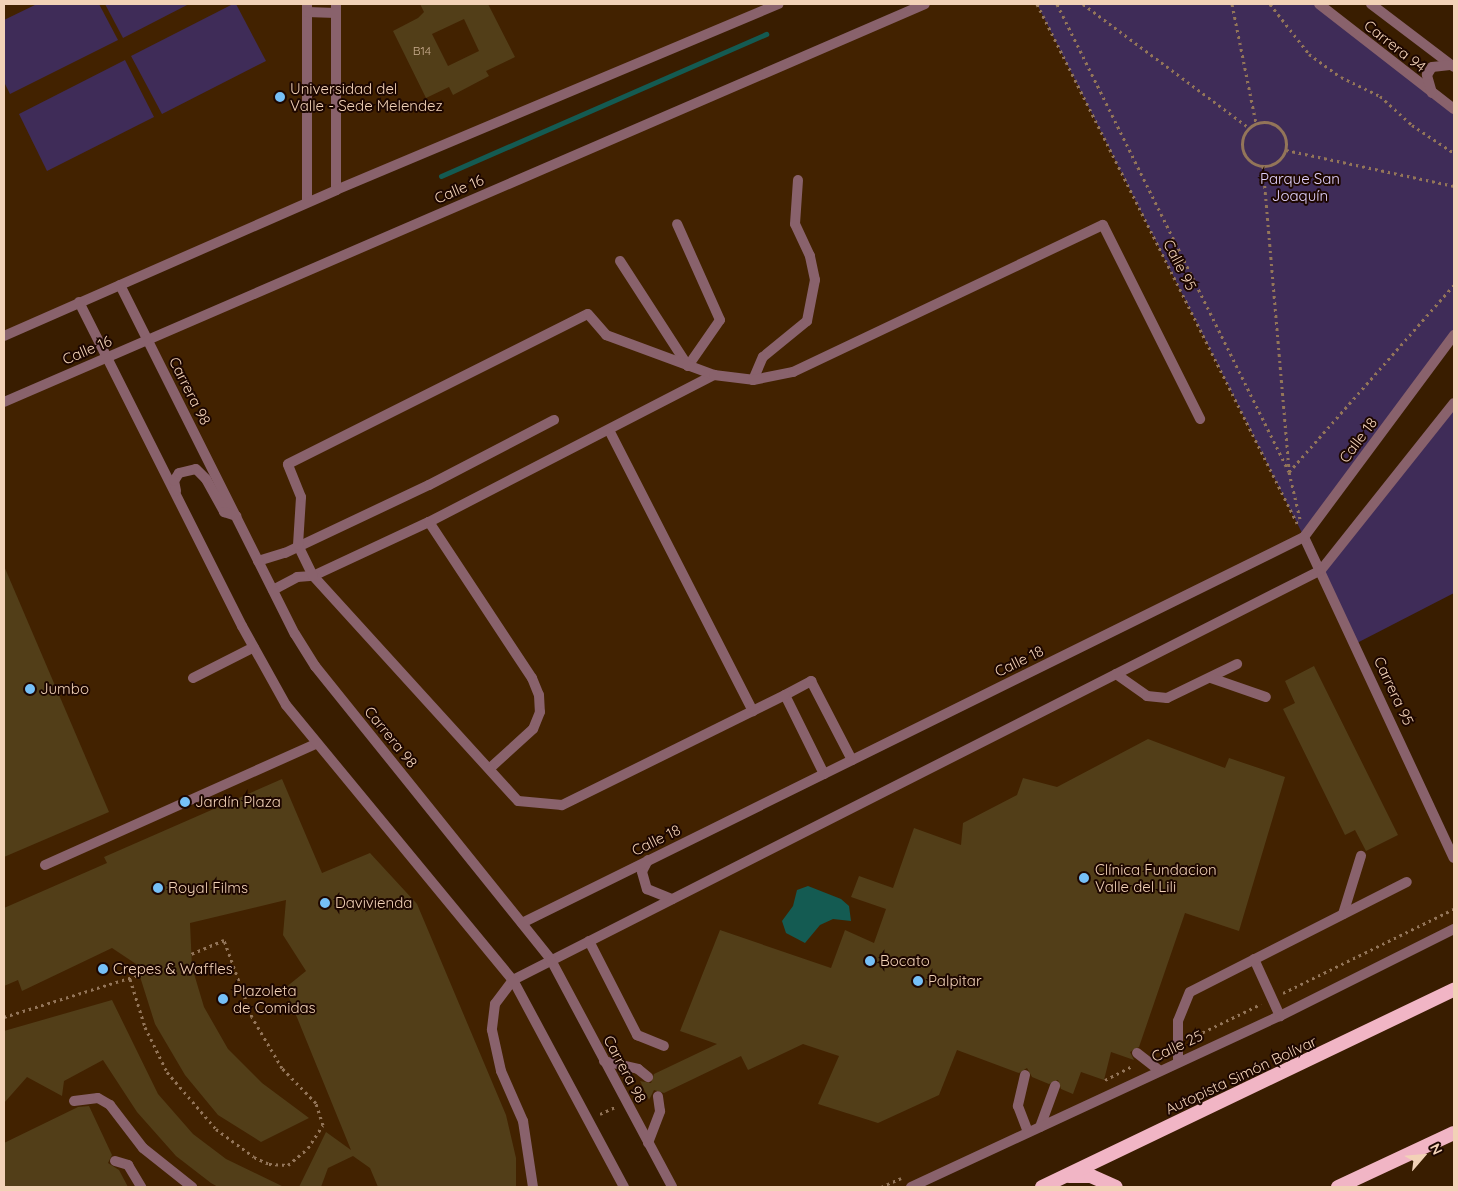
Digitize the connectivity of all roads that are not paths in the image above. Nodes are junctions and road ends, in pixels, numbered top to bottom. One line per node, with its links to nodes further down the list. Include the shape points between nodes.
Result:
1 (778, 4): 11 (street)
2 (925, 4): 19 (street, Calle 16)
3 (1319, 4): 8 (street, Carrera 94)
4 (1371, 4): 7 (street, Carrera 94)
5 (306, 8): 6 (street); 12 (street)
6 (336, 8): 11 (street)
7 (1453, 66): 8 (street, via 1442,63 1427,75)
8 (1432, 94): 9 (street, Carrera 94)
9 (1454, 109)
10 (798, 180): 23 (street, via 795,224 810,256 815,280 807,321 762,357)
11 (336, 190): 12 (street)
12 (308, 202): 15 (street)
13 (677, 224): 21 (street, via 720,320)
14 (620, 260): 21 (street)
15 (120, 285): 16 (street); 19 (street, Carrera 98)
16 (79, 302): 18 (street); 20 (street)
17 (1454, 335): 32 (street, Calle 18)
18 (4, 336)
19 (148, 341): 20 (street, Calle 16); 30 (street, Carrera 98)
20 (107, 358): 24 (street, Calle 16); 29 (street)
21 (688, 366): 22 (street); 33 (street, via 606,335 588,314 288,464 301,497)
22 (714, 375): 23 (street); 28 (street)
23 (753, 380): 26 (street, via 793,372 1103,225)
24 (4, 402)
25 (1454, 402): 35 (street)
26 (1200, 419)
27 (554, 420): 33 (street, via 429,485)
28 (609, 430): 31 (street); 45 (street)
29 (177, 496): 30 (street, via 176,476 187,469 196,469 206,479 224,512); 38 (street)
30 (236, 516): 34 (street, Carrera 98)
31 (429, 522): 36 (street); 48 (street, via 532,678 539,695 540,712 533,729)
32 (1304, 537): 35 (street, Carrera 95); 47 (street, Calle 18)
33 (298, 545): 34 (street); 36 (street)
34 (258, 561): 37 (street, Carrera 98)
35 (1321, 570): 40 (street); 51 (street, Carrera 95)
36 (313, 576): 37 (street, via 298,577); 48 (street)
37 (273, 590): 57 (street, Carrera 98, via 315,666)
38 (254, 647): 41 (street); 46 (street, via 286,705)
39 (1237, 664): 42 (street)
40 (1116, 674): 42 (street, via 1133,689 1158,698 1178,694); 55 (street)
41 (193, 678)
42 (1211, 678): 44 (street)
43 (786, 695): 45 (street); 47 (street, via 811,681); 49 (street)
44 (1266, 697)
45 (753, 711): 48 (street, via 562,805 518,801)
46 (316, 744): 53 (street); 62 (street)
47 (852, 760): 49 (street, Calle 18)
48 (488, 768)
49 (824, 774): 52 (street, Calle 18)
50 (1361, 856): 56 (street)
51 (1454, 858)
52 (648, 860): 55 (street, via 642,872 647,889); 57 (street, Calle 18)
53 (45, 865)
54 (1407, 882): 56 (street)
55 (672, 899): 59 (street)
56 (1343, 914): 60 (street)
57 (522, 923): 61 (street, Carrera 98)
58 (1454, 928): 64 (street, Calle 25)
59 (589, 941): 61 (street); 65 (street, via 637,1035)
60 (1254, 959): 64 (street); 68 (street, via 1190,992 1178,1021)
61 (551, 960): 62 (street); 67 (street, Carrera 98)
62 (513, 980): 83 (street, via 495,1004 492,1030 501,1071 523,1121); 84 (street)
63 (1454, 990): 80 (highway, Autopista Simón Bolívar)
64 (1280, 1016): 68 (street, Calle 25)
65 (664, 1046)
66 (1137, 1054): 69 (street)
67 (604, 1061): 71 (street, via 638,1069); 78 (street, Carrera 98)
68 (1178, 1062): 69 (street, Calle 25)
69 (1159, 1070): 75 (street, Calle 25)
70 (1025, 1075): 76 (street, via 1018,1106)
71 (648, 1077)
72 (1055, 1086): 75 (street)
73 (658, 1096): 78 (street, via 660,1112)
74 (74, 1101): 82 (street, via 98,1098 110,1105 143,1148)
75 (1040, 1127): 76 (street, Calle 25)
76 (1028, 1132): 86 (street, Calle 25)
77 (1454, 1133): 89 (highway)
78 (648, 1143): 85 (street, Carrera 98)
79 (115, 1161): 81 (street, via 128,1165)
80 (1056, 1180): 87 (highway, Autopista Simón Bolívar); 88 (highway, via 1091,1176)
81 (141, 1187)
82 (192, 1187)
83 (533, 1187)
84 (624, 1187)
85 (672, 1187)
86 (911, 1187)
87 (1042, 1187)
88 (1116, 1187)
89 (1338, 1187)

